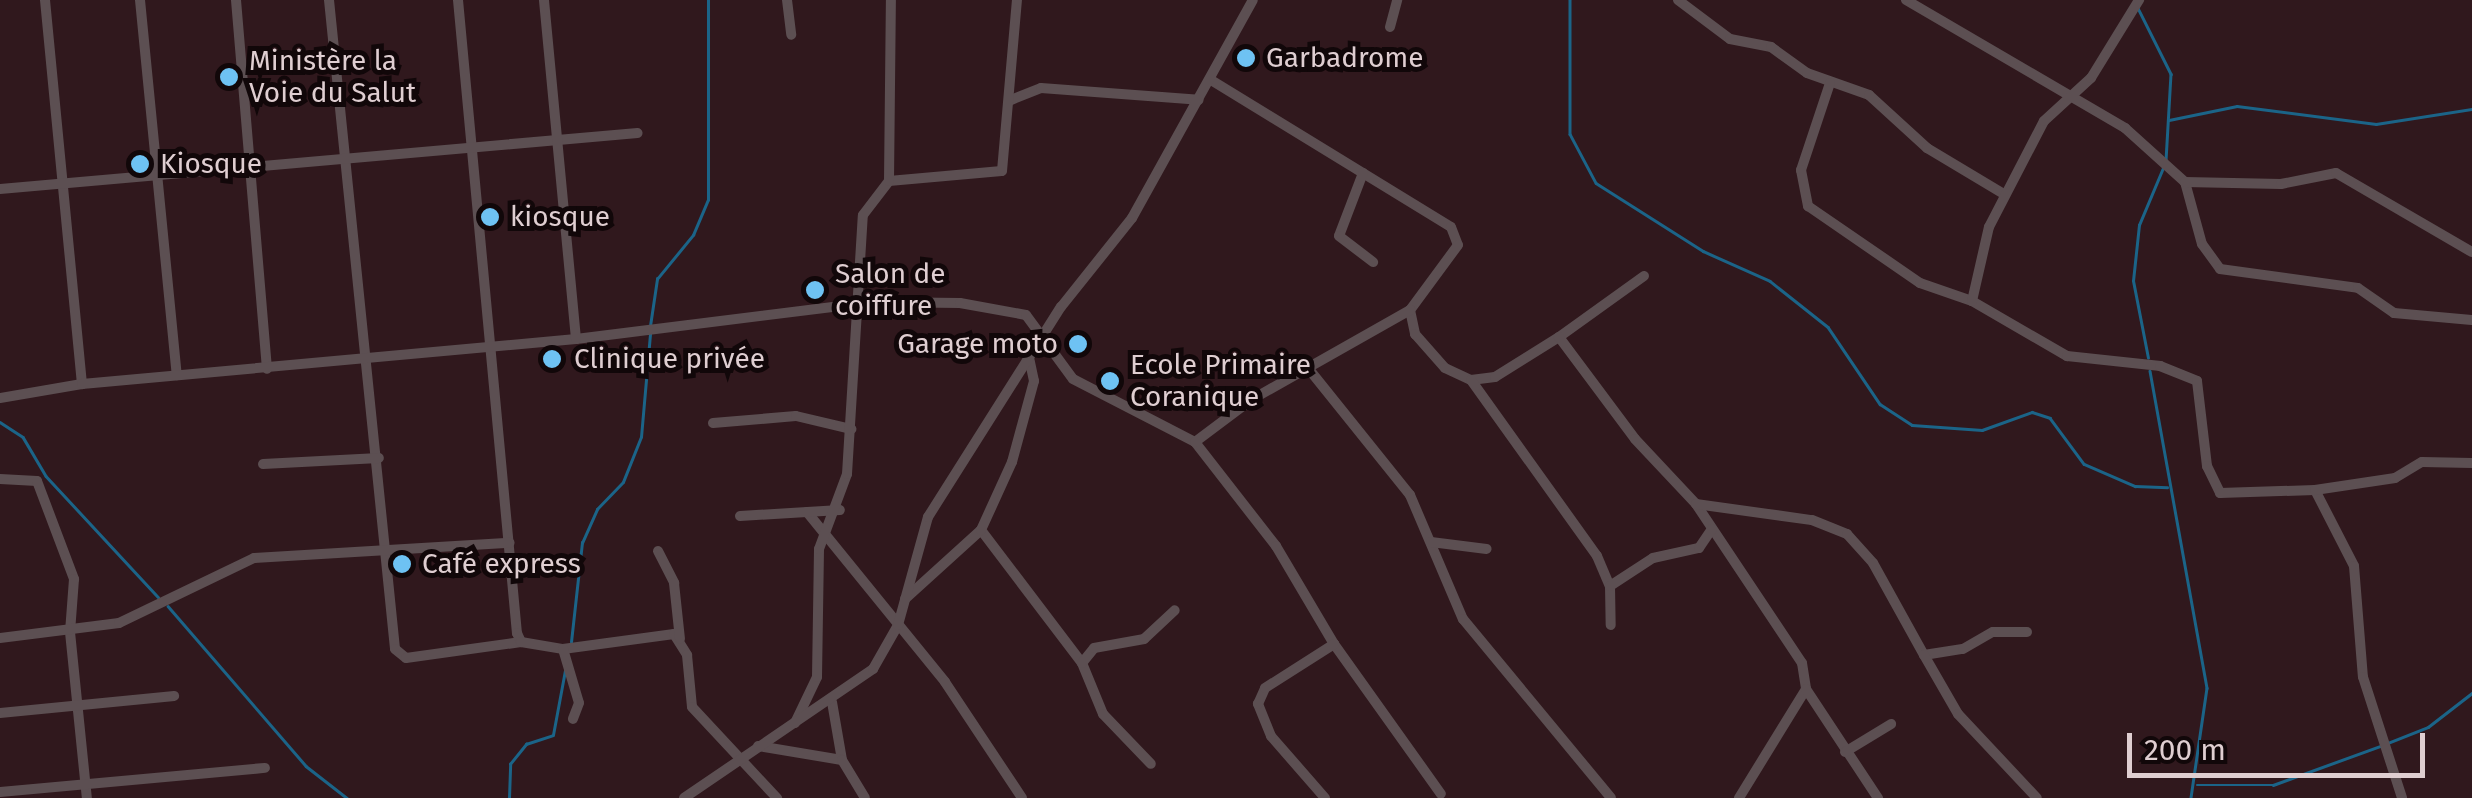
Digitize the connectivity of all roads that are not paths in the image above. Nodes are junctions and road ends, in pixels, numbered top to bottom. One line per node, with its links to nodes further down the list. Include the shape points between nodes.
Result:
1 (45, 0): 31 (street)
2 (140, 0): 28 (street)
3 (236, 0): 26 (street)
4 (329, 0): 25 (street)
5 (458, 0): 24 (street)
6 (544, 0): 23 (street)
7 (787, 0): 16 (street)
8 (890, 0): 29 (street)
9 (1017, 0): 20 (street)
10 (1253, 0): 17 (street)
11 (1398, 0): 15 (street)
12 (1678, 0): 18 (street, via 1719,33 1771,47)
13 (1906, 0): 19 (street)
14 (2140, 0): 19 (street, via 2091,78)
15 (1390, 27)
16 (791, 35)
17 (1211, 80): 21 (street); 27 (street)
18 (1830, 83): 33 (street, via 1869,94 1927,148); 37 (street, via 1801,170 1808,206 1920,283)
19 (2070, 92): 30 (street); 33 (street, via 2044,121)
20 (1012, 100): 21 (street, via 1041,88); 29 (street, via 998,176)
21 (1199, 100): 41 (street, via 1132,218)
22 (638, 133): 23 (street)
23 (557, 138): 24 (street); 43 (street)
24 (473, 146): 25 (street); 44 (street)
25 (345, 157): 26 (street); 46 (street)
26 (256, 166): 28 (street); 48 (street)
27 (1363, 174): 35 (street, via 1338,236); 39 (street, via 1458,236)
28 (158, 176): 31 (street); 49 (street)
29 (889, 181): 38 (street, via 866,206)
30 (2185, 182): 34 (street, via 2281,184 2336,174); 40 (street, via 2202,244 2220,269 2358,288 2394,314)
31 (67, 184): 32 (street); 51 (street)
32 (0, 189)
33 (2004, 194): 37 (street)
34 (2472, 252)
35 (1373, 262)
36 (1644, 276): 42 (street)
37 (1972, 301): 60 (street, via 2082,361 2160,366 2197,381 2207,466 2220,492)
38 (855, 304): 41 (street, via 1000,308 1026,315); 43 (street); 54 (street)
39 (1410, 310): 47 (street); 50 (street, via 1415,334 1445,368)
40 (2472, 320)
41 (1046, 333): 45 (street); 55 (street, via 1073,379)
42 (1558, 337): 50 (street, via 1495,378); 61 (street, via 1635,440)
43 (576, 339): 44 (street)
44 (492, 344): 46 (street); 69 (street)
45 (1030, 358): 66 (street, via 1034,381 1012,462); 74 (street, via 928,518)
46 (366, 359): 48 (street); 56 (street)
47 (1308, 368): 55 (street); 68 (street, via 1389,463)
48 (268, 369): 49 (street)
49 (177, 374): 51 (street)
50 (1471, 380): 73 (street, via 1597,556)
51 (82, 384): 52 (street)
52 (0, 398)
53 (713, 423): 54 (street, via 796,416)
54 (851, 428): 62 (street)
55 (1194, 442): 83 (street, via 1276,546)
56 (379, 458): 58 (street); 71 (street)
57 (2472, 463): 60 (street, via 2422,462 2395,478)
58 (263, 464)
59 (0, 478): 78 (street, via 26,475 45,494 74,579)
60 (2315, 490): 114 (street, via 2354,566 2363,677)
61 (1696, 504): 65 (street); 85 (street, via 1812,520 1848,534)
62 (840, 510): 63 (street); 67 (street)
63 (807, 512): 64 (street); 67 (street)
64 (740, 516)
65 (1712, 529): 73 (street, via 1699,548 1652,558); 87 (street, via 1790,640)
66 (981, 530): 74 (street); 86 (street)
67 (825, 536): 76 (street); 93 (street, via 817,676)
68 (1432, 542): 70 (street); 110 (street, via 1463,619)
69 (510, 543): 71 (street); 82 (street, via 512,613)
70 (1487, 549)
71 (389, 550): 78 (street, via 254,558 155,611); 82 (street, via 399,655)
72 (658, 551): 81 (street, via 676,594)
73 (1610, 586): 77 (street)
74 (904, 600): 76 (street)
75 (1175, 610): 86 (street, via 1144,638 1094,648)
76 (898, 625): 89 (street, via 873,669); 108 (street)
77 (1611, 625)
78 (70, 632): 80 (street); 90 (street)
79 (2026, 632): 85 (street, via 1993,632 1963,649)
80 (0, 638)
81 (680, 640): 84 (street, via 663,631); 97 (street, via 692,707)
82 (522, 642): 84 (street)
83 (1334, 644): 103 (street); 109 (street, via 1265,688 1258,704 1272,736)
84 (563, 649): 92 (street, via 579,703)
85 (1924, 655): 113 (street, via 1958,714)
86 (1082, 662): 99 (street, via 1104,714)
87 (1806, 689): 96 (street); 111 (street)
88 (174, 696): 90 (street)
89 (832, 702): 93 (street); 98 (street)
90 (76, 705): 91 (street); 101 (street)
91 (0, 712)
92 (574, 719)
93 (795, 724): 95 (street)
94 (1891, 724): 96 (street)
95 (758, 746): 97 (street); 98 (street)
96 (1845, 752): 112 (street)
97 (739, 758): 105 (street); 106 (street)
98 (842, 760): 107 (street)
99 (1152, 764)
100 (264, 768): 101 (street)
101 (86, 782): 102 (street); 104 (street)
102 (0, 792)
103 (1442, 794)
104 (87, 798)
105 (684, 798)
106 (777, 798)
107 (866, 798)
108 (1022, 798)
109 (1325, 798)
110 (1610, 798)
111 (1739, 798)
112 (1878, 798)
113 (2037, 798)
114 (2402, 798)

